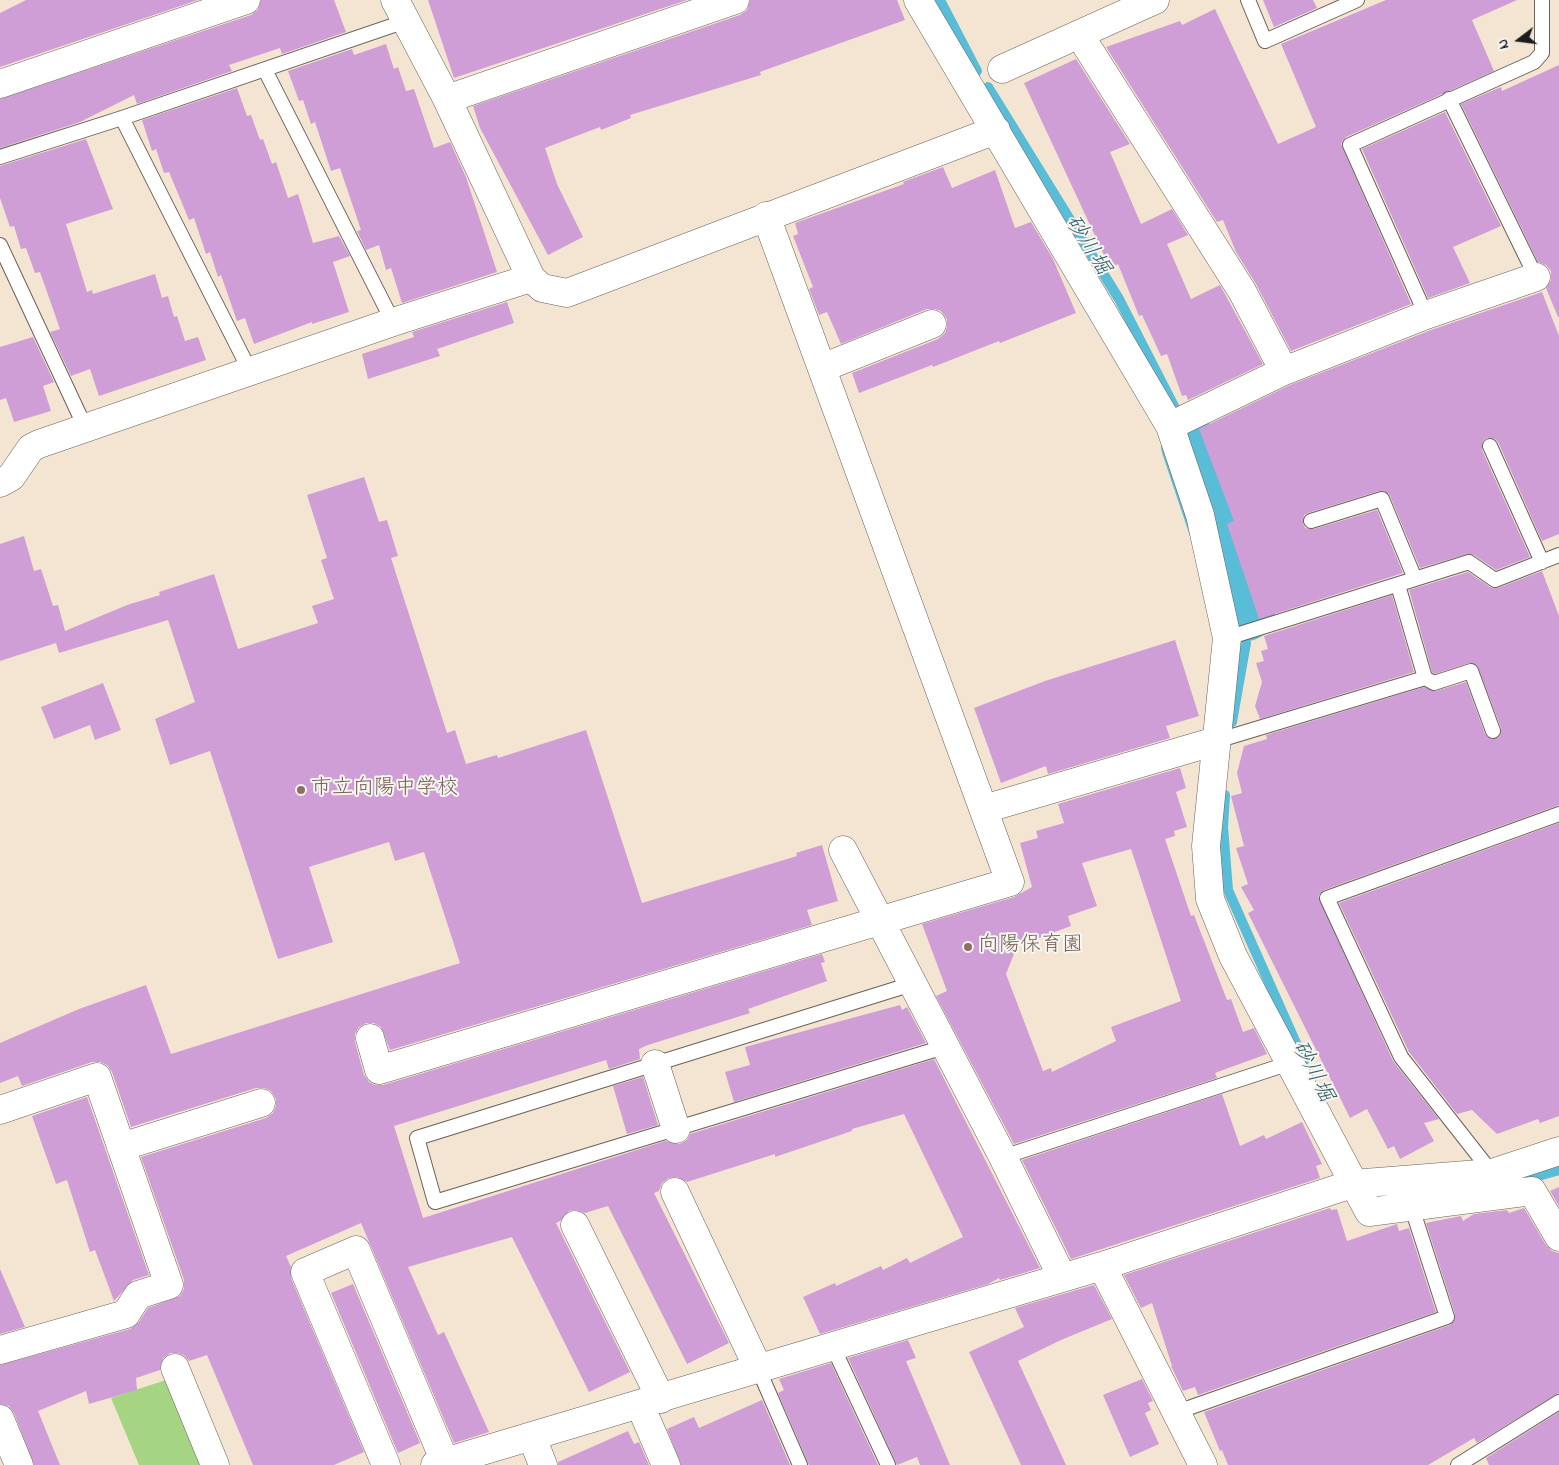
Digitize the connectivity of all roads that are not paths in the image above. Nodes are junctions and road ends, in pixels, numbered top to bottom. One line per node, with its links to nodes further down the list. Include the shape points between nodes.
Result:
1 (246, 0): 12 (street)
2 (734, 0): 14 (street)
3 (918, 0): 16 (street)
4 (1155, 0): 9 (street)
5 (1248, 0): 6 (lane, via 1265,41)
6 (1357, 0)
7 (1542, 0): 13 (lane, via 1542,53 1534,62)
8 (400, 10): 11 (lane); 14 (street)
9 (1079, 34): 10 (street); 27 (street, via 1242,291)
10 (1002, 69)
11 (265, 70): 15 (lane); 23 (lane)
12 (0, 84)
13 (1449, 98): 20 (lane); 22 (lane, via 1350,145)
14 (447, 99): 21 (street)
15 (122, 118): 17 (lane); 26 (lane)
16 (996, 130): 18 (street); 28 (street)
17 (0, 157)
18 (766, 216): 21 (street, via 567,293 542,288); 25 (street)
19 (0, 246): 29 (lane)
20 (1536, 277): 22 (street)
21 (531, 278): 23 (street)
22 (1426, 315): 27 (street)
23 (393, 322): 26 (street)
24 (932, 324): 25 (street)
25 (822, 368): 41 (street)
26 (250, 370): 29 (street)
27 (1284, 371): 28 (street)
28 (1170, 426): 37 (street, via 1200,515)
29 (85, 427): 31 (street, via 31,448 11,477)
30 (1490, 446): 34 (lane)
31 (0, 483)
32 (1312, 521): 35 (lane, via 1382,499)
33 (1559, 555): 34 (lane)
34 (1542, 562): 35 (lane, via 1495,580 1469,562)
35 (1415, 580): 36 (lane)
36 (1398, 584): 37 (lane); 38 (lane)
37 (1227, 638): 40 (street)
38 (1425, 678): 39 (lane, via 1434,683 1471,671); 40 (lane)
39 (1493, 731)
40 (1216, 741): 41 (street); 48 (street, via 1206,846 1210,899 1233,956)
41 (984, 809): 44 (street, via 1010,882)
42 (1559, 814): 56 (lane, via 1327,898 1400,1057)
43 (843, 850): 44 (street)
44 (879, 920): 45 (street); 46 (street, via 379,1070)
45 (912, 984): 47 (street); 49 (lane)
46 (370, 1038)
47 (944, 1047): 52 (lane); 55 (street)
48 (1290, 1063): 55 (lane); 57 (street)
49 (655, 1064): 52 (street); 52 (lane, via 417,1138 435,1202)
50 (261, 1102): 53 (street)
51 (0, 1110): 53 (street, via 97,1077)
52 (676, 1129)
53 (121, 1147): 65 (street, via 169,1285 138,1295 126,1314)
54 (1559, 1151): 56 (street)
55 (1003, 1157): 63 (street)
56 (1492, 1173): 57 (street)
57 (1365, 1183): 59 (street, via 1369,1212); 62 (street)
58 (674, 1192): 67 (street)
59 (1412, 1208): 61 (street, via 1532,1191); 70 (lane, via 1447,1318)
60 (575, 1225): 68 (street)
61 (1559, 1237)
62 (1102, 1266): 63 (street); 70 (street)
63 (1062, 1277): 64 (street)
64 (833, 1346): 67 (street); 80 (lane)
65 (0, 1350)
66 (176, 1368): 75 (street)
67 (758, 1368): 68 (street); 79 (lane)
68 (651, 1402): 72 (street); 78 (street)
69 (1559, 1402): 82 (lane)
70 (1177, 1412): 81 (street)
71 (0, 1419): 74 (street)
72 (532, 1437): 73 (street); 77 (street)
73 (440, 1464): 76 (street, via 356,1250 305,1272)
74 (19, 1465)
75 (215, 1465)
76 (386, 1465)
77 (543, 1465)
78 (666, 1465)
79 (800, 1465)
80 (888, 1465)
81 (1203, 1465)
82 (1458, 1465)

